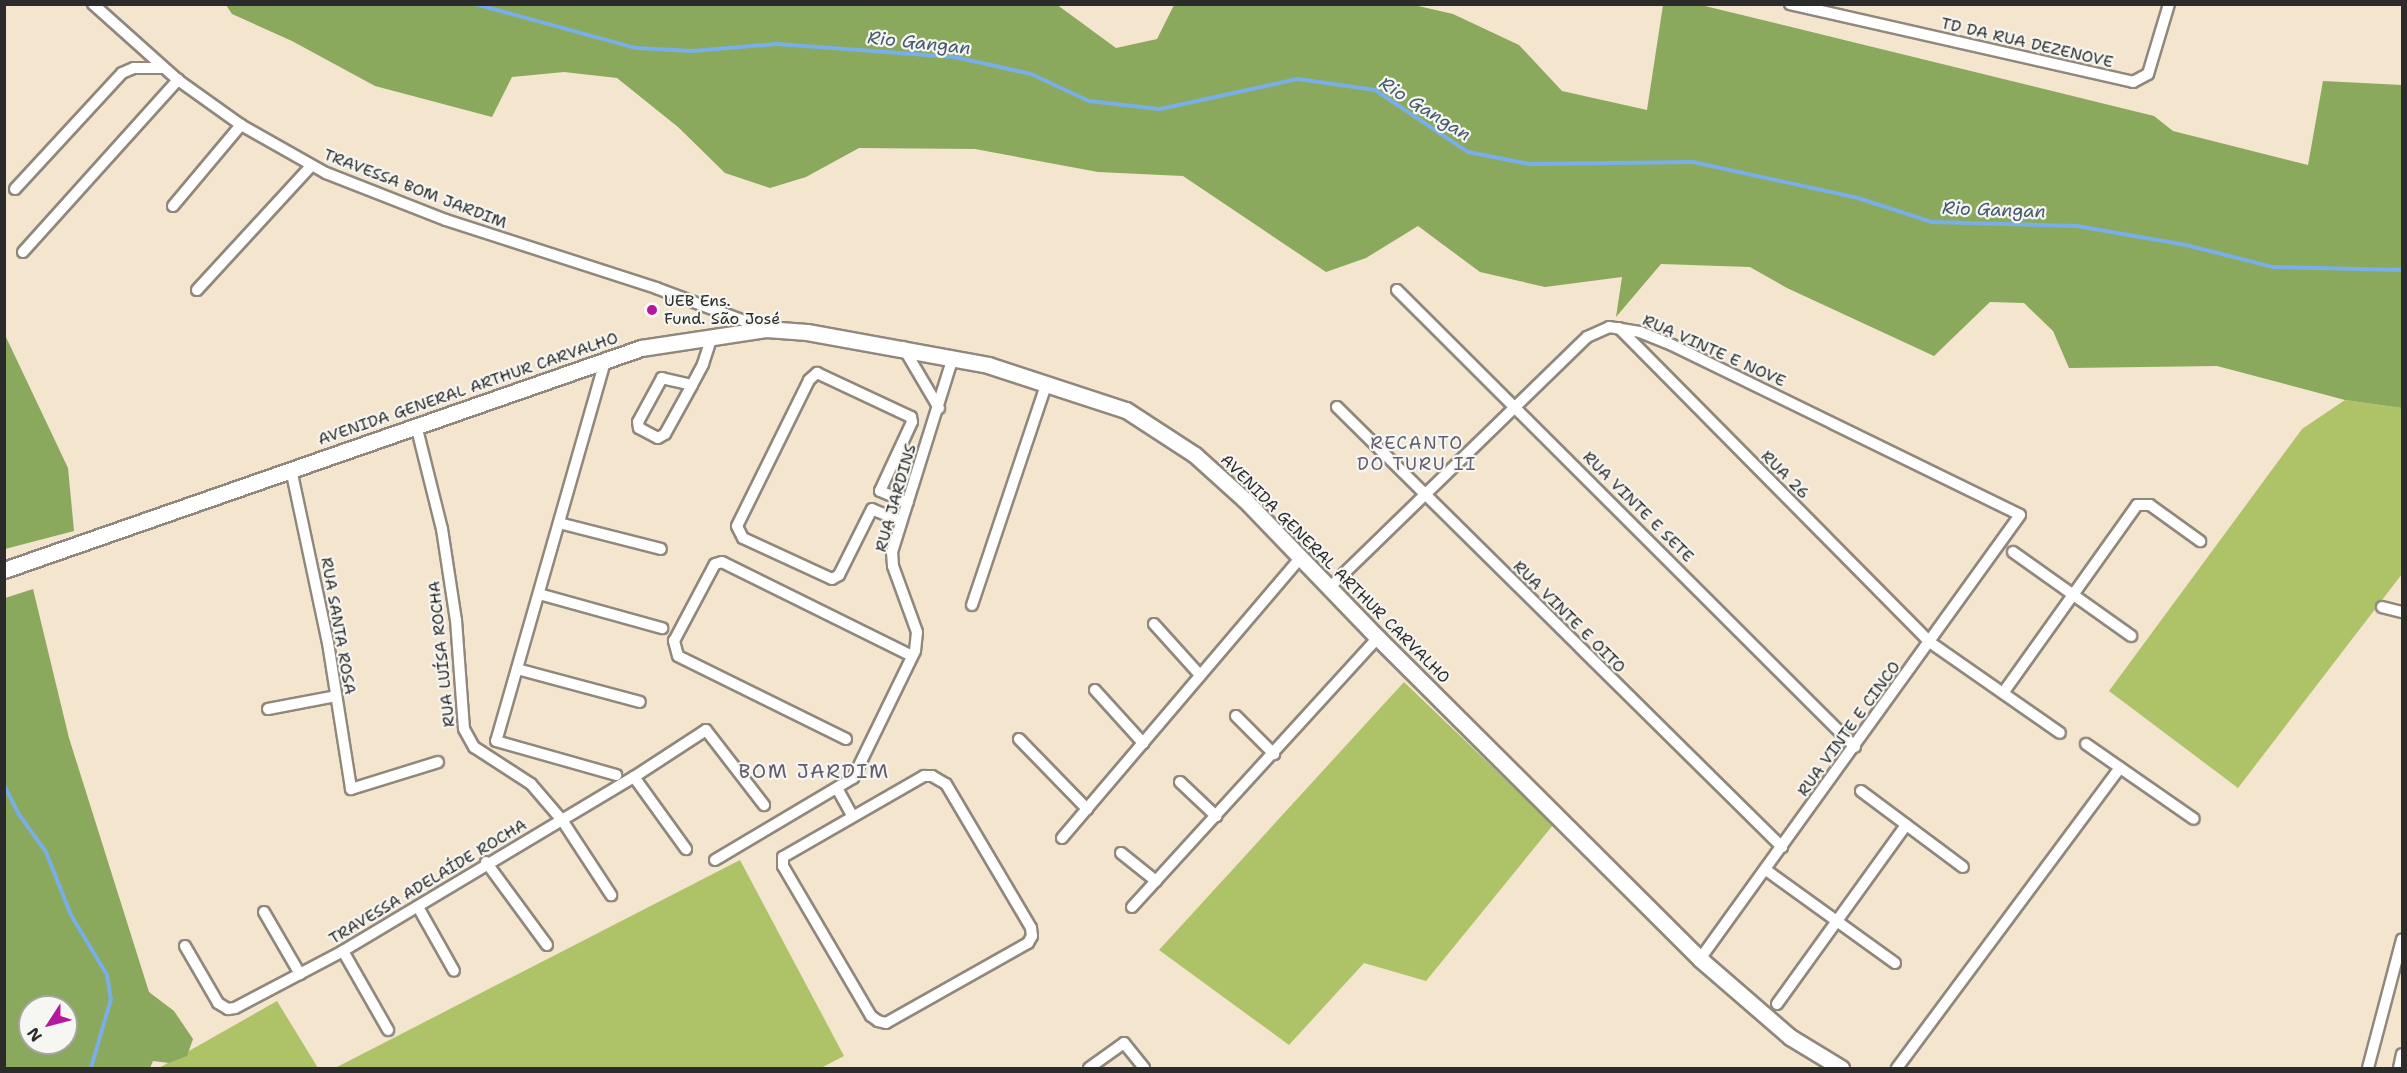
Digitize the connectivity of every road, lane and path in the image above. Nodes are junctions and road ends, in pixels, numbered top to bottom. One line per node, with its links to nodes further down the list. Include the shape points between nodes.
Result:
1 (93, 4): 5 (street, TRAVESSA BOM JARDIM)
2 (1790, 4): 4 (street, TD DA RUA DEZENOVE)
3 (2169, 4): 4 (street, TD DA RUA DEZENOVE, via 2148,74 2133,82)
4 (1820, 8)
5 (162, 68): 6 (street, TRAVESSA BOM JARDIM); 9 (street, via 134,68 122,73)
6 (178, 80): 7 (street, TRAVESSA BOM JARDIM); 11 (street)
7 (241, 125): 8 (street, TRAVESSA BOM JARDIM); 10 (street)
8 (311, 166): 12 (street); 15 (street, TRAVESSA BOM JARDIM, via 446,220 656,288)
9 (15, 189)
10 (173, 206)
11 (22, 252)
12 (197, 290)
13 (1397, 290): 24 (street, RUA VINTE E SETE)
14 (1619, 328): 24 (street, RUA VINTE E NOVE, via 1610,327 1587,337); 31 (street, RUA VINTE E NOVE, via 1640,332 1683,350); 49 (street, RUA 26)
15 (766, 329): 16 (main road, AVENIDA GENERAL ARTHUR CARVALHO); 17 (main road, AVENIDA GENERAL ARTHUR CARVALHO)
16 (712, 336): 19 (main road, AVENIDA GENERAL ARTHUR CARVALHO); 21 (street)
17 (903, 347): 18 (main road, AVENIDA GENERAL ARTHUR CARVALHO); 23 (street)
18 (953, 357): 20 (main road, AVENIDA GENERAL ARTHUR CARVALHO); 23 (street, RUA JARDINS)
19 (606, 358): 25 (main road, AVENIDA GENERAL ARTHUR CARVALHO); 33 (street)
20 (1047, 382): 37 (main road, AVENIDA GENERAL ARTHUR CARVALHO, via 1126,410 1157,427 1232,488); 42 (street)
21 (692, 385): 21 (street, via 662,438 639,428 638,422 662,378)
22 (1337, 407): 28 (street, RUA VINTE E OITO)
23 (939, 408): 29 (street, RUA JARDINS)
24 (1518, 408): 28 (street, RUA VINTE E NOVE); 64 (street, RUA VINTE E SETE)
25 (416, 425): 26 (main road, AVENIDA GENERAL ARTHUR CARVALHO); 78 (street, RUA LUÍSA ROCHA, via 456,620 464,729 474,747 521,775)
26 (291, 469): 38 (main road, AVENIDA GENERAL ARTHUR CARVALHO); 55 (street, RUA SANTA ROSA)
27 (880, 492): 29 (street); 30 (street); 30 (street, via 911,417 817,373 809,380 737,530 743,538 832,579 839,575)
28 (1426, 497): 39 (street, RUA VINTE E NOVE); 81 (street, RUA VINTE E OITO)
29 (908, 503): 32 (street, RUA JARDINS)
30 (872, 509): 32 (street)
31 (2020, 515): 49 (street, RUA VINTE E CINCO)
32 (901, 521): 50 (street, RUA JARDINS, via 892,558 917,632)
33 (559, 523): 35 (street); 40 (street)
34 (2200, 541): 41 (street, via 2141,503)
35 (661, 549)
36 (2013, 552): 41 (street)
37 (1300, 558): 39 (main road, AVENIDA GENERAL ARTHUR CARVALHO); 52 (street)
38 (4, 570)
39 (1329, 588): 48 (main road, AVENIDA GENERAL ARTHUR CARVALHO)
40 (539, 594): 46 (street); 51 (street)
41 (2073, 595): 47 (street); 54 (street)
42 (972, 605)
43 (2382, 607): 44 (street)
44 (2403, 612)
45 (1154, 624): 52 (street)
46 (662, 628)
47 (2131, 636)
48 (1378, 638): 65 (street); 98 (main road, AVENIDA GENERAL ARTHUR CARVALHO)
49 (1931, 643): 54 (street, RUA 26); 64 (street, RUA VINTE E CINCO)
50 (912, 656): 60 (street, via 722,562 715,564 674,640 678,656); 71 (street, RUA JARDINS, via 853,778)
51 (517, 669): 56 (street); 68 (street, via 496,741)
52 (1200, 675): 62 (street)
53 (1095, 690): 62 (street)
54 (2003, 693): 59 (street, RUA 26)
55 (336, 696): 57 (street); 66 (street, RUA SANTA ROSA, via 351,789)
56 (640, 702)
57 (268, 709)
58 (1236, 716): 65 (street)
59 (2060, 733)
60 (846, 739)
61 (1019, 739): 74 (street)
62 (1143, 743): 74 (street)
63 (2086, 744): 67 (street)
64 (1855, 747): 81 (street, RUA VINTE E CINCO)
65 (1274, 753): 76 (street)
66 (438, 762)
67 (2120, 768): 77 (street); 108 (street)
68 (616, 775)
69 (634, 777): 73 (street, TRAVESSA ADELAÍDE ROCHA, via 706,730); 78 (street, TRAVESSA ADELAÍDE ROCHA); 82 (street)
70 (1180, 782): 76 (street)
71 (838, 790): 75 (street); 84 (street, RUA JARDINS)
72 (1861, 791): 79 (street)
73 (765, 805)
74 (1087, 809): 80 (street)
75 (852, 815): 75 (street, via 788,852 783,866 871,1016 886,1023 1028,943 1031,928 940,779 924,776)
76 (1216, 816): 88 (street)
77 (2194, 819)
78 (562, 820): 85 (street, TRAVESSA ADELAÍDE ROCHA); 89 (street, RUA LUÍSA ROCHA)
79 (1906, 825): 86 (street); 93 (street)
80 (1062, 838)
81 (1782, 847): 87 (street, RUA VINTE E CINCO)
82 (686, 849)
83 (1121, 853): 88 (street)
84 (715, 860)
85 (486, 862): 90 (street, TRAVESSA ADELAÍDE ROCHA); 95 (street)
86 (1963, 867)
87 (1766, 870): 93 (street); 98 (street, RUA VINTE E CINCO)
88 (1156, 881): 91 (street)
89 (611, 895)
90 (418, 907): 97 (street, TRAVESSA ADELAÍDE ROCHA); 100 (street)
91 (1132, 907)
92 (264, 912): 101 (street)
93 (1836, 921): 99 (street); 102 (street)
94 (2403, 939): 109 (street)
95 (547, 945)
96 (185, 946): 101 (street, TRAVESSA ADELAÍDE ROCHA, via 214,998 228,1009)
97 (343, 951): 101 (street, TRAVESSA ADELAÍDE ROCHA); 103 (street)
98 (1700, 959): 107 (main road, AVENIDA GENERAL ARTHUR CARVALHO, via 1790,1037)
99 (1895, 963)
100 (454, 971)
101 (300, 974)
102 (1777, 1004)
103 (388, 1030)
104 (2402, 1056): 110 (street)
105 (1089, 1068): 106 (street, via 1124,1043)
106 (1144, 1068)
107 (1841, 1068)
108 (1897, 1068)
109 (2368, 1068)
110 (2399, 1068)

